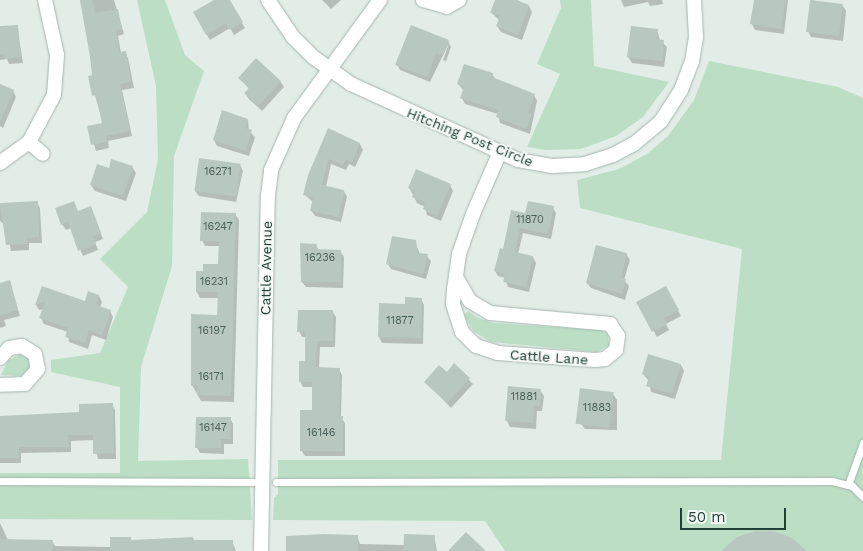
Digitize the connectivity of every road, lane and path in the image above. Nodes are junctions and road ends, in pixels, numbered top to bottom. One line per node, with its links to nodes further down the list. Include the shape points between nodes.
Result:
1 (45, 0): 8 (street, via 57,56 56,84 51,105)
2 (268, 0): 7 (street, Hitching Post Circle, via 293,36)
3 (380, 0): 7 (street, Cattle Avenue)
4 (423, 0): 5 (street, via 447,7)
5 (459, 0)
6 (694, 0): 9 (street, Hitching Post Circle, via 696,37 687,77 668,111 643,138 613,155 574,165 539,166)
7 (328, 70): 9 (street, Hitching Post Circle, via 380,99); 17 (street, Cattle Avenue, via 285,133 271,170 268,196)
8 (29, 142): 10 (street); 11 (street)
9 (500, 152): 12 (street, Cattle Lane, via 467,228)
10 (43, 154)
11 (0, 163)
12 (456, 277): 12 (street, Cattle Lane, via 453,304 457,322 469,340 486,351 595,360 605,359 616,350 618,336 610,324 490,313 470,301)
13 (0, 358): 14 (street, via 9,348 22,346 34,354 38,369 25,384)
14 (0, 385)
15 (863, 443): 18 (lane)
16 (0, 482): 17 (lane)
17 (269, 482): 18 (lane, via 832,481); 20 (street, Cattle Avenue)
18 (848, 485): 19 (lane)
19 (863, 497)
20 (261, 551)

